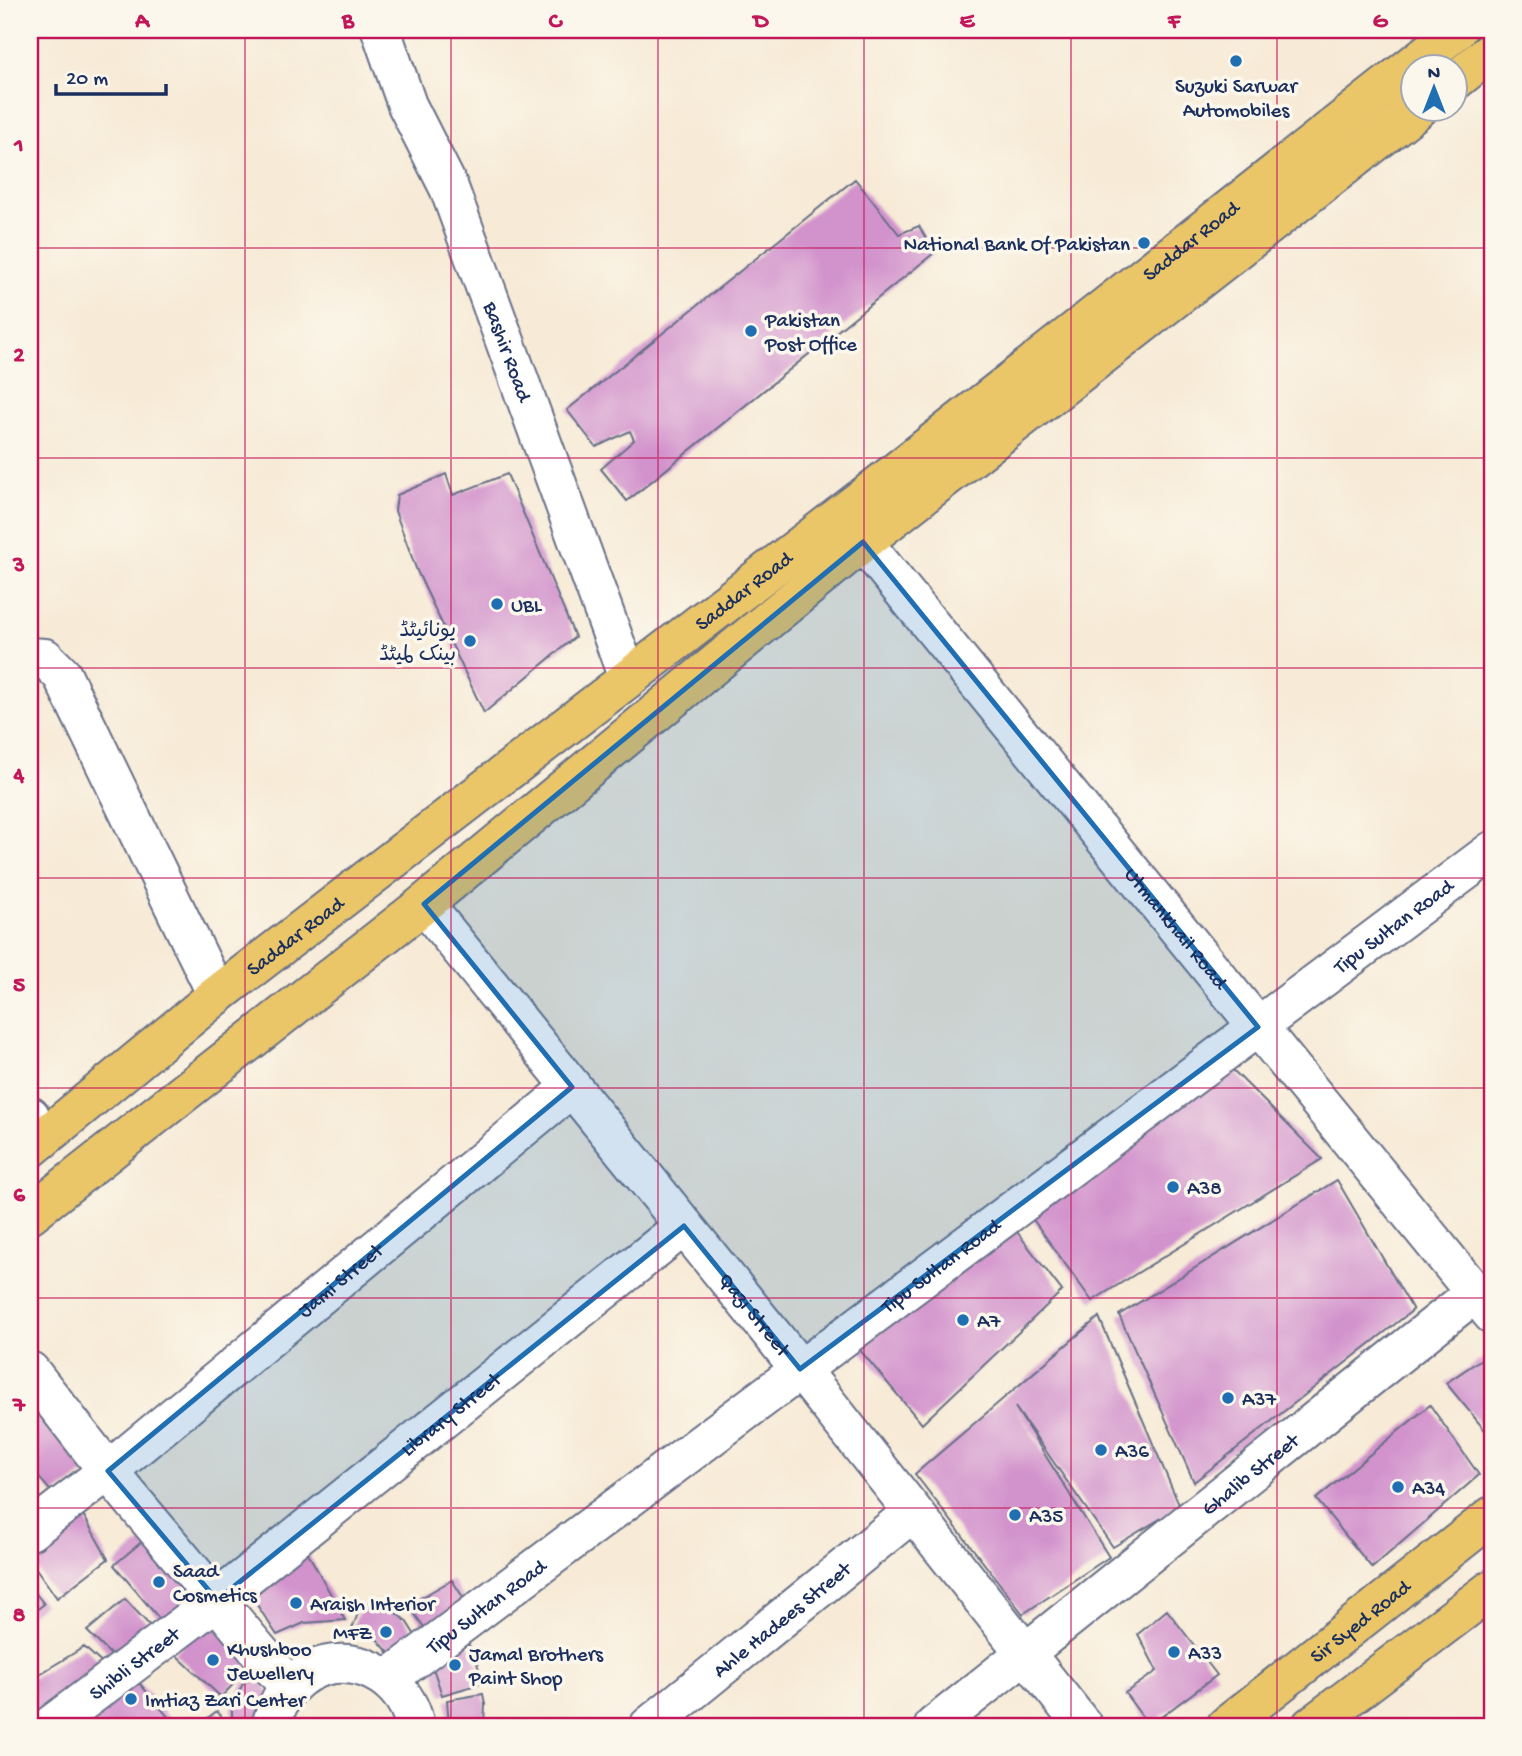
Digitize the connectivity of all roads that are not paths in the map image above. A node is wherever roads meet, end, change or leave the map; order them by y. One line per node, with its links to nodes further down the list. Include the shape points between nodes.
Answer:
1 (381, 30): 8 (street, Bashir Road, via 407,106 449,188)
2 (1457, 30): 8 (main road, Saddar Road)
3 (1492, 51): 4 (main road)
4 (1470, 68)
5 (1401, 122): 6 (main road, Saddar Road)
6 (863, 542): 10 (main road, Saddar Road); 12 (street, Utmankhail Road)
7 (30, 657): 11 (street, via 45,658 62,675)
8 (628, 678): 11 (main road, Saddar Road)
9 (1492, 852): 12 (street, Tipu Sultan Road)
10 (424, 904): 13 (street, Qazi Street); 15 (main road, Saddar Road)
11 (217, 995): 14 (main road, Saddar Road)
12 (1258, 1027): 17 (street, Utmankhail Road); 18 (street, Tipu Sultan Road)
13 (572, 1087): 16 (street, Qazi Street); 20 (street, Jami Street)
14 (34, 1135)
15 (30, 1214)
16 (684, 1226): 18 (street, Qazi Street); 26 (street, Library Street)
17 (1483, 1303): 27 (street, Ghalib Street)
18 (800, 1369): 21 (street, Qazi Street); 28 (street, Tipu Sultan Road)
19 (30, 1371): 20 (street)
20 (108, 1471): 23 (street, Jami Street); 26 (street)
21 (913, 1512): 27 (street, Qazi Street); 33 (street, Ahle Hadees Street)
22 (1492, 1516): 36 (main road, Sir Syed Road)
23 (30, 1531)
24 (1492, 1576): 37 (street)
25 (1492, 1589): 38 (main road)
26 (216, 1600): 29 (street); 30 (street, Shibli Street)
27 (1026, 1654): 34 (street, Ghalib Street); 35 (street, Qazi Street)
28 (388, 1679): 29 (street, via 369,1668 348,1664 326,1666); 32 (street, via 413,1712)
29 (289, 1687): 31 (street)
30 (50, 1726)
31 (271, 1726)
32 (415, 1726)
33 (649, 1726)
34 (934, 1726)
35 (1083, 1726)
36 (1226, 1726)
37 (1301, 1726)
38 (1311, 1726)

